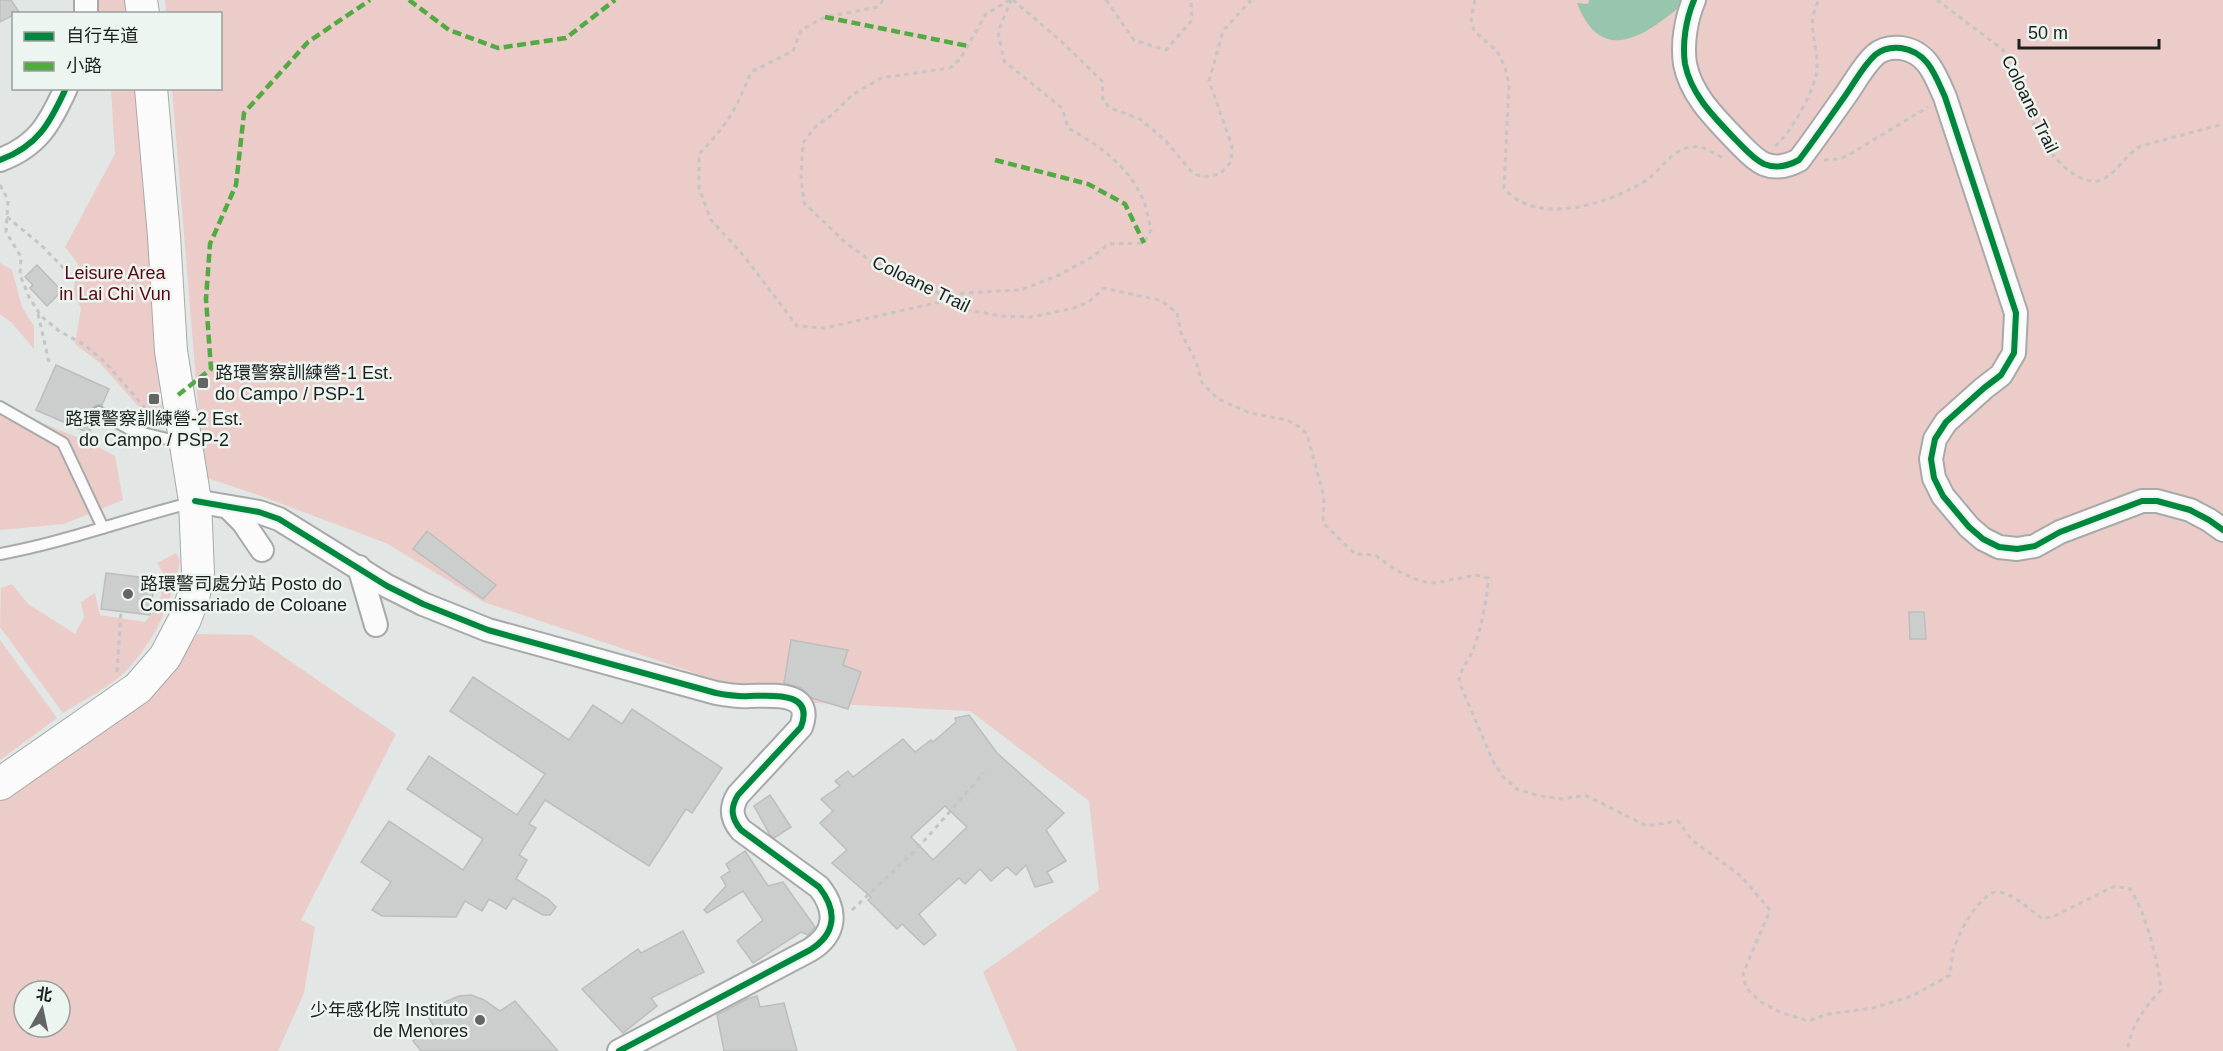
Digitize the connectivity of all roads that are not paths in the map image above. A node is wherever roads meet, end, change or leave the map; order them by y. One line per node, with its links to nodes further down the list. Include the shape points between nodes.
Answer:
1 (1694, 0): 11 (street, via 1685,34 1685,58 1696,92 1708,111 1765,165 1777,167 1799,160 1876,54 1894,47 1918,53 1929,64 1945,97 2016,313 2014,353 2001,375 1946,422 1935,439 1931,459 1934,478 1943,496 1969,527 1999,547 2017,549 2035,546 2060,532 2142,501 2157,501 2190,510)
2 (65, 90): 4 (street, via 40,134 24,150)
3 (151, 90): 7 (main road, via 171,351)
4 (0, 160)
5 (0, 407): 10 (lane, via 63,443)
6 (99, 412): 7 (lane, via 131,430)
7 (185, 441): 8 (main road)
8 (195, 501): 9 (street); 10 (lane); 16 (main road, via 198,573 185,620 165,657 138,688)
9 (228, 507): 12 (street); 14 (street, via 279,519)
10 (103, 528): 13 (lane)
11 (2223, 530)
12 (262, 550)
13 (0, 554)
14 (359, 567): 15 (street); 17 (street, via 423,604 508,637 716,693 772,694 792,699 802,707 801,727 738,795 732,814 741,830 819,887 831,909 829,932 810,950)
15 (376, 625)
16 (0, 784)
17 (619, 1051)

